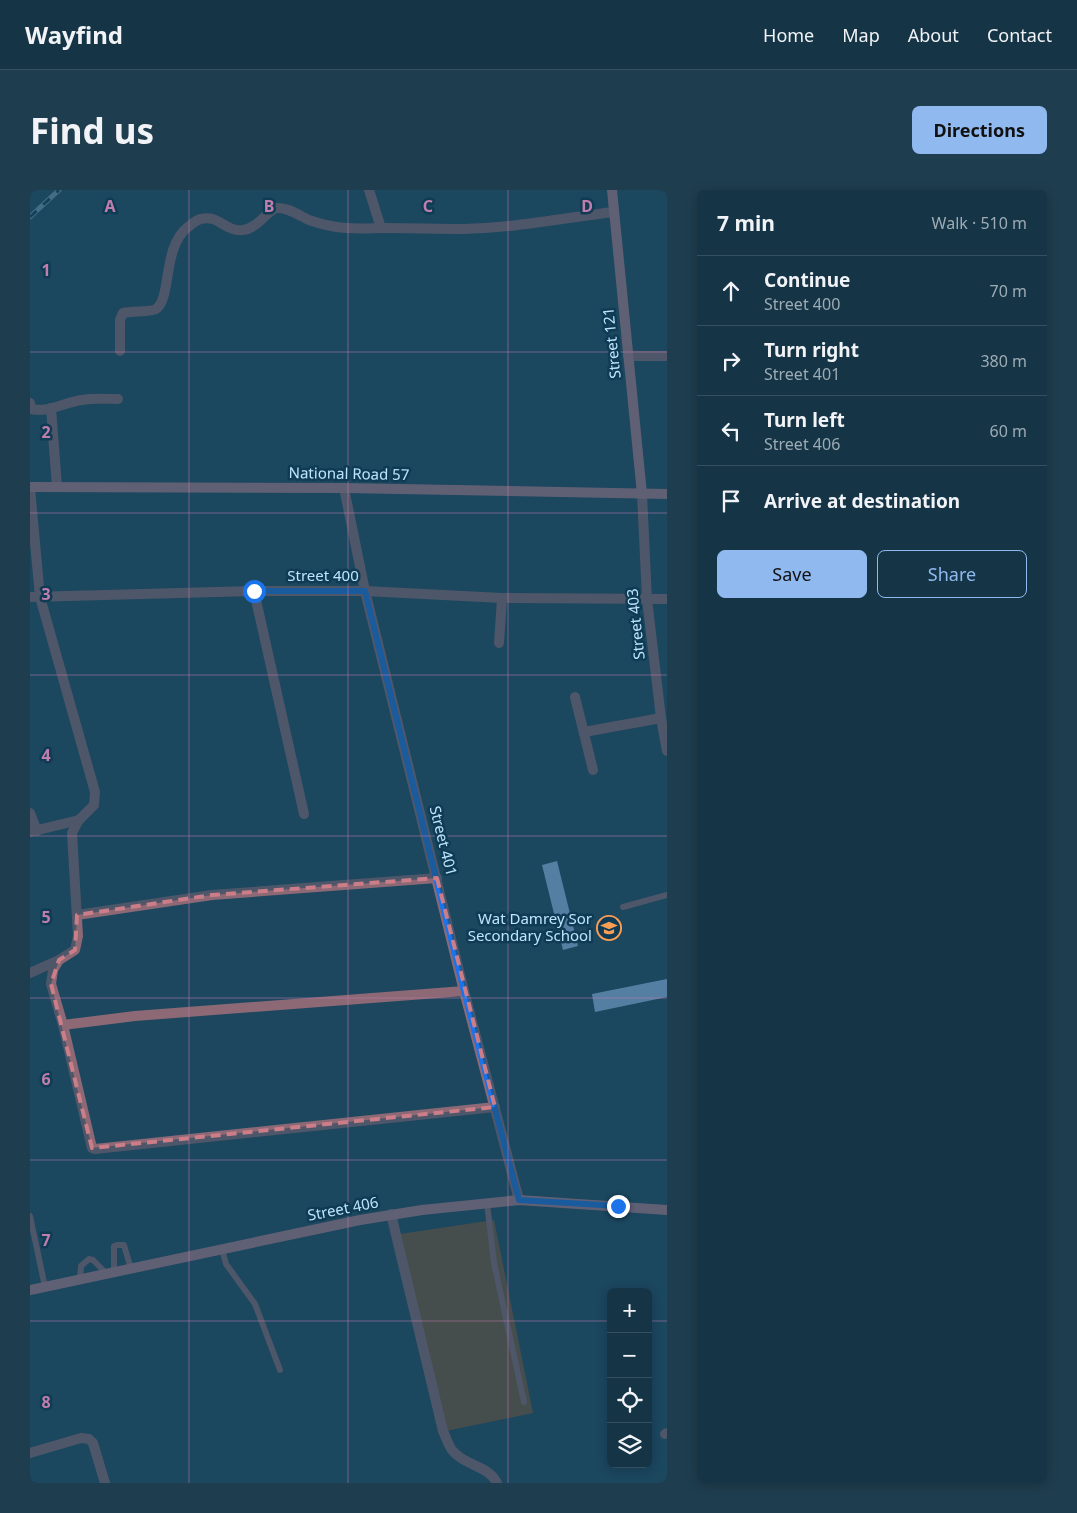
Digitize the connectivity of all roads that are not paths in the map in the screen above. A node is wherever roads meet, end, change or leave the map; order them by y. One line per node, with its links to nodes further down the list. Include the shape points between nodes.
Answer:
1 (369, 190): 4 (street)
2 (612, 190): 3 (street, Street 121)
3 (613, 212): 4 (street, via 464,229); 6 (street, Street 121)
4 (381, 228): 5 (street, via 328,225 278,208 258,224 244,230 234,230 213,219 202,218 182,232 172,251 160,306 154,311 124,313 120,320)
5 (120, 351)
6 (628, 356): 7 (street); 14 (street, Street 121)
7 (667, 356)
8 (118, 399): 10 (street, via 81,400)
9 (30, 403): 10 (street, via 31,409)
10 (51, 408): 11 (street)
11 (57, 487): 12 (street, National Road 57); 13 (street, National Road 57)
12 (30, 488): 18 (street)
13 (344, 488): 14 (street, National Road 57); 17 (street, Street 401)
14 (642, 494): 15 (street, National Road 57); 20 (street, Street 403)
15 (667, 494)
16 (254, 591): 17 (street, Street 400); 18 (street, Street 400); 29 (street)
17 (365, 591): 19 (street, Street 400); 32 (street, Street 401)
18 (35, 597): 30 (street, via 95,792 94,805)
19 (502, 598): 20 (street, Street 400); 22 (street)
20 (647, 599): 21 (street, Street 400); 24 (street, Street 403)
21 (667, 599)
22 (499, 643)
23 (575, 697): 25 (street)
24 (661, 718): 25 (street); 26 (street, Street 403)
25 (584, 732): 27 (street)
26 (667, 751)
27 (593, 770)
28 (30, 814): 31 (street)
29 (304, 814)
30 (79, 820): 31 (street); 35 (street, via 72,833)
31 (33, 831)
32 (437, 878): 35 (street, via 212,895); 38 (street, Street 401)
33 (667, 896): 34 (lane)
34 (623, 907)
35 (77, 915): 36 (street, via 78,936 74,950)
36 (58, 960): 37 (street); 39 (street, via 50,984)
37 (30, 973)
38 (464, 991): 39 (street, via 135,1016); 40 (street, Street 401)
39 (63, 1025): 40 (street, via 90,1145 96,1149)
40 (495, 1107): 41 (street, Street 401)
41 (519, 1200): 42 (street, Street 406); 43 (street, Street 406)
42 (487, 1203): 44 (street, Street 406); 53 (lane, via 494,1263)
43 (667, 1210)
44 (390, 1214): 46 (street, Street 406); 56 (street, via 443,1431 452,1450 467,1462 483,1468)
45 (30, 1216): 50 (lane)
46 (222, 1249): 47 (street, Street 406); 52 (lane, via 226,1264 255,1304)
47 (131, 1269): 48 (street, Street 406); 48 (lane, via 124,1245 117,1244 114,1246)
48 (111, 1273): 49 (street, Street 406); 49 (lane, via 89,1259 81,1266)
49 (80, 1280): 50 (street, Street 406)
50 (45, 1287): 51 (street, Street 406)
51 (30, 1290)
52 (280, 1370)
53 (524, 1402)
54 (30, 1453): 55 (street, via 82,1438 89,1439)
55 (105, 1483)
56 (497, 1483)

